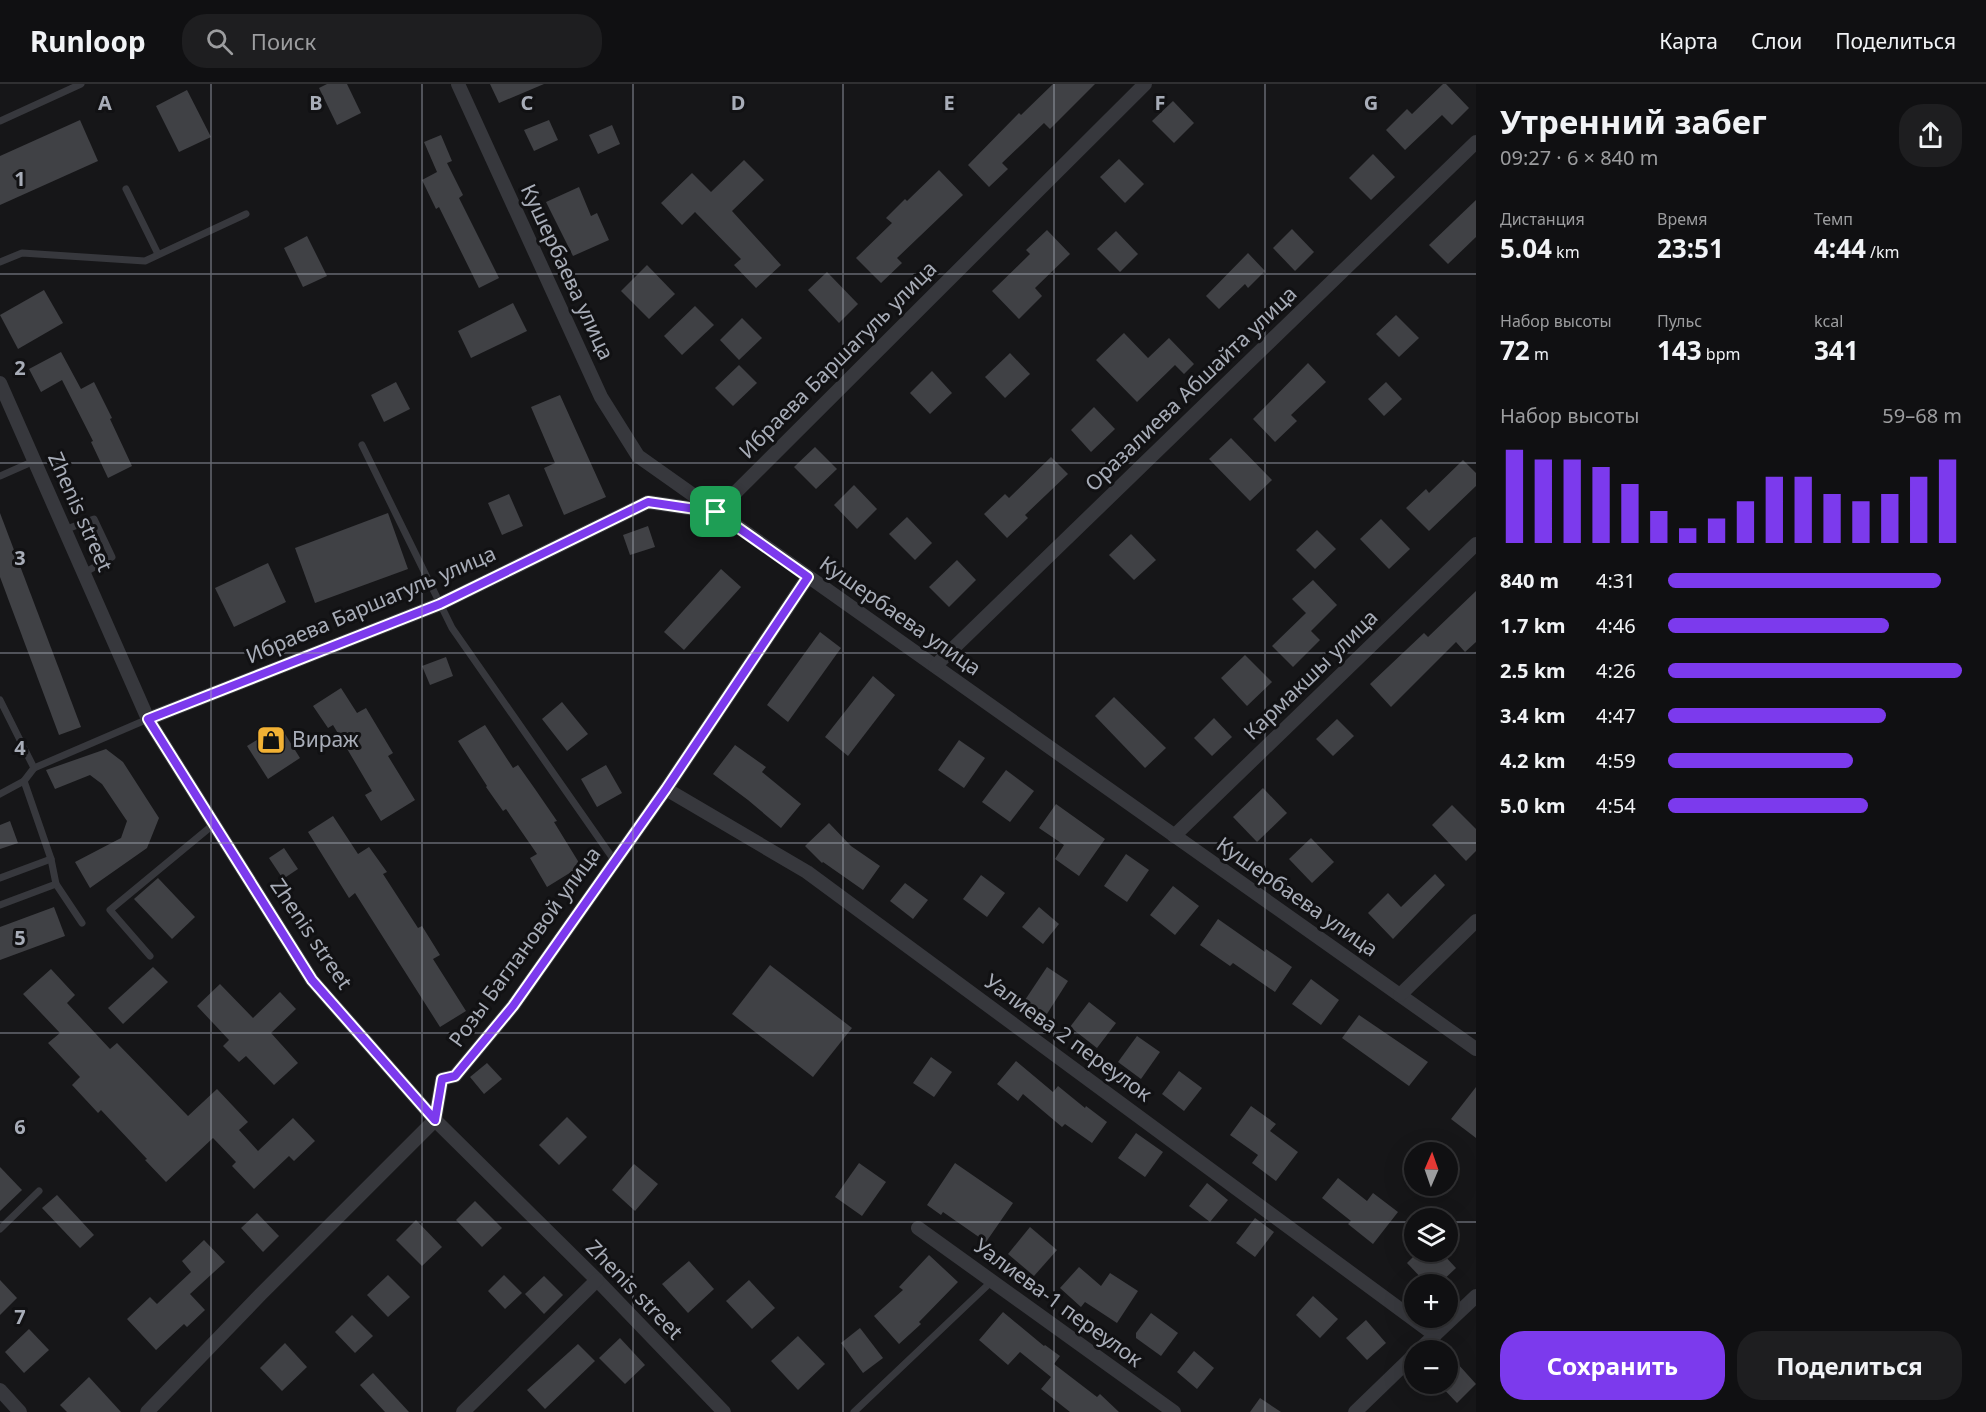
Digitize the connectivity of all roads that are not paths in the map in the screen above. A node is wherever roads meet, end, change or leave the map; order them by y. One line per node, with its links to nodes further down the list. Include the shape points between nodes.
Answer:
1 (81, 84): 4 (lane)
2 (458, 84): 14 (street, Кушербаева улица, via 601,397 638,456)
3 (1145, 84): 14 (street, Ибраева Баршагуль улица)
4 (0, 122)
5 (1476, 142): 20 (street, Оразалиева Абшайта улица)
6 (126, 189): 8 (lane)
7 (246, 214): 8 (lane)
8 (158, 255): 9 (lane, via 145,261 22,252)
9 (0, 262)
10 (0, 383): 12 (street, Zhenis street)
11 (362, 445): 19 (lane)
12 (34, 461): 13 (lane); 15 (street, Zhenis street)
13 (0, 476)
14 (716, 512): 18 (street, Кушербаева улица); 19 (street, Ибраева Баршагуль улица, via 648,502)
15 (64, 530): 17 (street, Zhenis street); 17 (lane, via 94,519 112,557)
16 (1476, 544): 28 (street, Кармакшы улица)
17 (84, 573): 22 (street, Zhenis street)
18 (808, 577): 20 (street, Кушербаева улица); 25 (street, Розы Баглановой улица)
19 (440, 604): 22 (street, Ибраева Баршагуль улица); 30 (lane, via 452,628)
20 (934, 666): 28 (street, Кушербаева улица)
21 (0, 700): 23 (lane)
22 (148, 719): 23 (lane); 27 (street, Zhenis street)
23 (34, 768): 24 (lane)
24 (24, 781): 26 (lane); 29 (lane)
25 (666, 789): 30 (street, Розы Баглановой улица); 46 (street, Уалиева 2 переулок, via 807,872)
26 (0, 794)
27 (214, 824): 36 (lane, via 111,910); 39 (street, Zhenis street, via 312,980)
28 (1174, 836): 37 (street, Кушербаева улица)
29 (51, 859): 31 (lane); 32 (lane)
30 (614, 860): 39 (street, Розы Баглановой улица, via 513,1006 455,1076 442,1079)
31 (0, 878)
32 (56, 884): 33 (lane); 35 (lane)
33 (0, 905)
34 (1476, 921): 37 (street)
35 (82, 923)
36 (150, 956)
37 (1400, 995): 38 (street, Кушербаева улица)
38 (1476, 1049)
39 (435, 1120): 43 (street, Zhenis street); 51 (street)
40 (39, 1191): 42 (lane)
41 (918, 1228): 44 (street, Уалиева-1 переулок)
42 (0, 1229)
43 (597, 1280): 52 (street); 53 (street, Zhenis street)
44 (992, 1281): 54 (lane); 55 (street, Уалиева-1 переулок)
45 (1476, 1296): 46 (street)
46 (1435, 1335): 47 (street)
47 (1430, 1340)
48 (1404, 1365): 56 (street)
49 (0, 1390): 50 (street)
50 (20, 1412)
51 (147, 1412)
52 (463, 1412)
53 (724, 1412)
54 (854, 1412)
55 (1174, 1412)
56 (1355, 1412)

